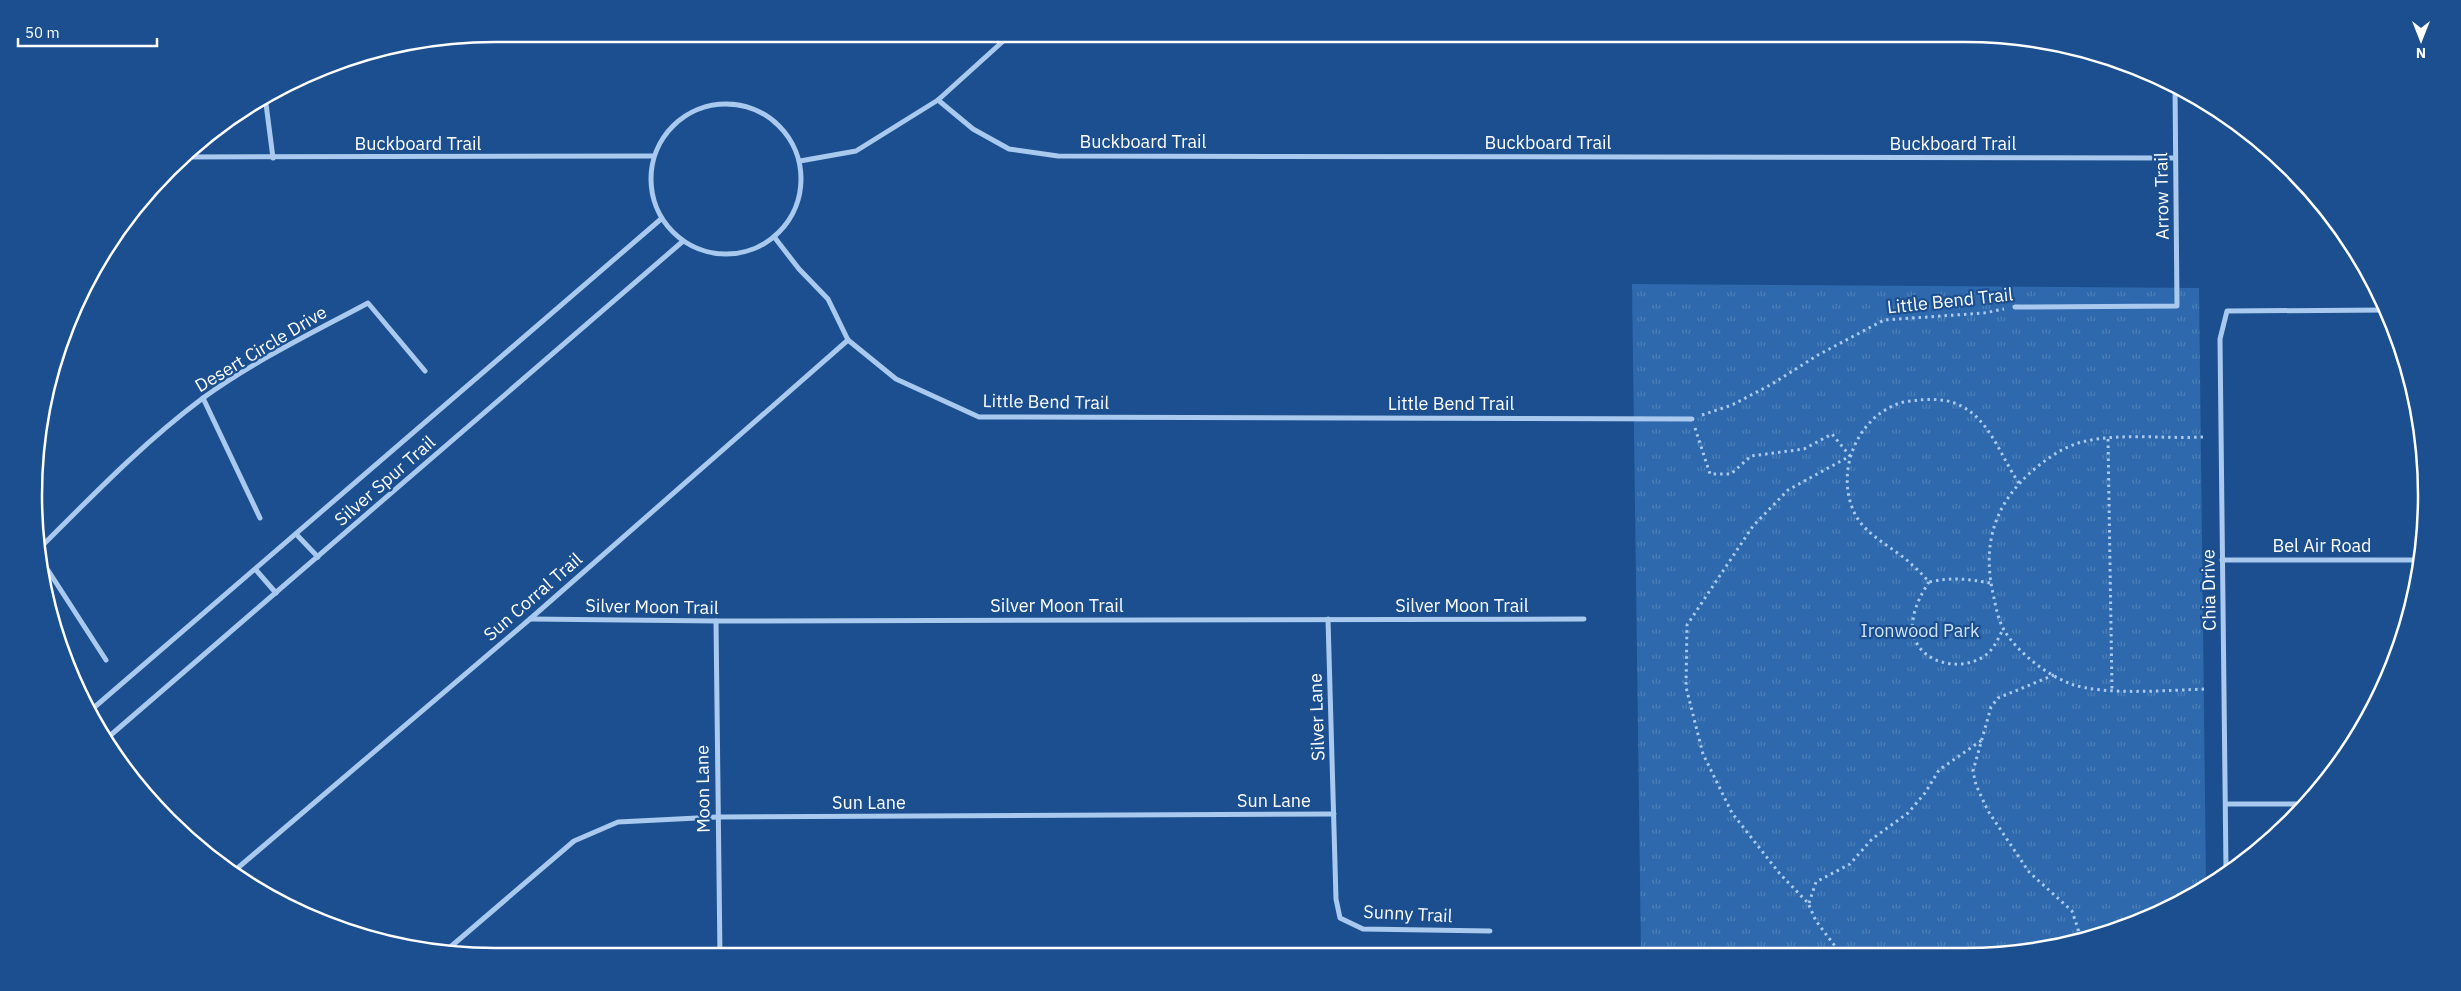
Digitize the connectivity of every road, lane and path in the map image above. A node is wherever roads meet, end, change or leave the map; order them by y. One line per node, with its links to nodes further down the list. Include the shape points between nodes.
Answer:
1 (1002, 42): 3 (street)
2 (2175, 94): 8 (street, Arrow Trail)
3 (938, 100): 8 (street, Buckboard Trail, via 973,129 1009,149 1058,156); 9 (street, via 856,151)
4 (266, 105): 7 (street)
5 (653, 156): 7 (street, Buckboard Trail); 9 (street, via 669,128 676,123 696,109 728,103 760,111 785,131); 10 (street, via 650,193)
6 (195, 157): 7 (street, Buckboard Trail)
7 (273, 158)
8 (2175, 158): 13 (street, Arrow Trail)
9 (800, 160): 11 (street, via 802,189 793,216)
10 (661, 219): 12 (street); 25 (street, Silver Spur Trail)
11 (775, 238): 12 (street, via 738,255 698,251); 16 (street, Little Bend Trail, via 828,299)
12 (682, 242): 27 (street, Silver Spur Trail)
13 (2177, 306): 14 (street, Little Bend Trail)
14 (2014, 307): 19 (path, Little Bend Trail, via 1984,313 1884,320 1732,405)
15 (2379, 310): 28 (street, Chia Drive, via 2226,311 2220,339)
16 (848, 340): 19 (street, Little Bend Trail, via 896,378 979,417); 35 (street, Sun Corral Trail)
17 (425, 370): 18 (street, Desert Circle Drive, via 368,303 239,374)
18 (203, 398): 24 (street); 26 (street, Desert Circle Drive, via 147,442)
19 (1692, 418): 22 (path, via 1710,474 1731,474 1751,456 1804,449 1832,434)
20 (2203, 437): 21 (path)
21 (2108, 438): 23 (path, via 2086,441 2060,451); 43 (path)
22 (1850, 456): 23 (path, via 1862,431 1877,416 1900,402 1930,399 1956,404 1978,418 2000,447 2006,465); 32 (path, via 1850,502 1857,517 1865,529 1910,562); 53 (path, via 1788,490 1753,526 1687,626 1686,687 1703,754 1732,813 1780,874)
23 (2019, 483): 33 (path, via 1997,519 1988,550)
24 (260, 518)
25 (296, 534): 27 (street); 30 (street, Silver Spur Trail)
26 (45, 543)
27 (318, 557): 34 (street, Silver Spur Trail)
28 (2222, 560): 29 (street, Bel Air Road); 47 (street, Chia Drive)
29 (2414, 560)
30 (256, 570): 34 (street); 44 (street, Silver Spur Trail)
31 (49, 573): 40 (street)
32 (1929, 582): 33 (path, via 1965,578); 39 (path, via 1914,613 1913,633 1920,648 1933,659 1964,666 1995,646)
33 (1990, 583): 39 (path)
34 (276, 593): 45 (street, Silver Spur Trail)
35 (530, 619): 38 (street, Silver Moon Trail); 52 (street, Sun Corral Trail)
36 (1328, 619): 37 (street, Silver Moon Trail); 38 (street, Silver Moon Trail); 49 (street, Silver Lane)
37 (1584, 619)
38 (716, 621): 50 (street, Moon Lane)
39 (2003, 629): 41 (path, via 2013,642)
40 (106, 660)
41 (2054, 675): 43 (path, via 2073,684); 46 (path, via 1998,698 1991,707)
42 (2207, 689): 43 (path)
43 (2112, 690)
44 (95, 707)
45 (111, 735)
46 (1983, 739): 53 (path, via 1939,770 1908,813 1872,839 1850,864 1816,882); 55 (path, via 1973,771 1988,812 2029,872 2072,911)
47 (2226, 804): 48 (street); 51 (street, Chia Drive)
48 (2297, 804)
49 (1334, 814): 50 (street, Sun Lane); 54 (street, Sunny Trail, via 1336,899 1340,918 1363,929)
50 (717, 817): 56 (street, Sun Lane, via 618,822 574,841); 57 (street, Moon Lane)
51 (2226, 866)
52 (238, 868)
53 (1808, 903): 58 (path, via 1816,921)
54 (1490, 931)
55 (2080, 934)
56 (452, 947)
57 (720, 948)
58 (1836, 948)

